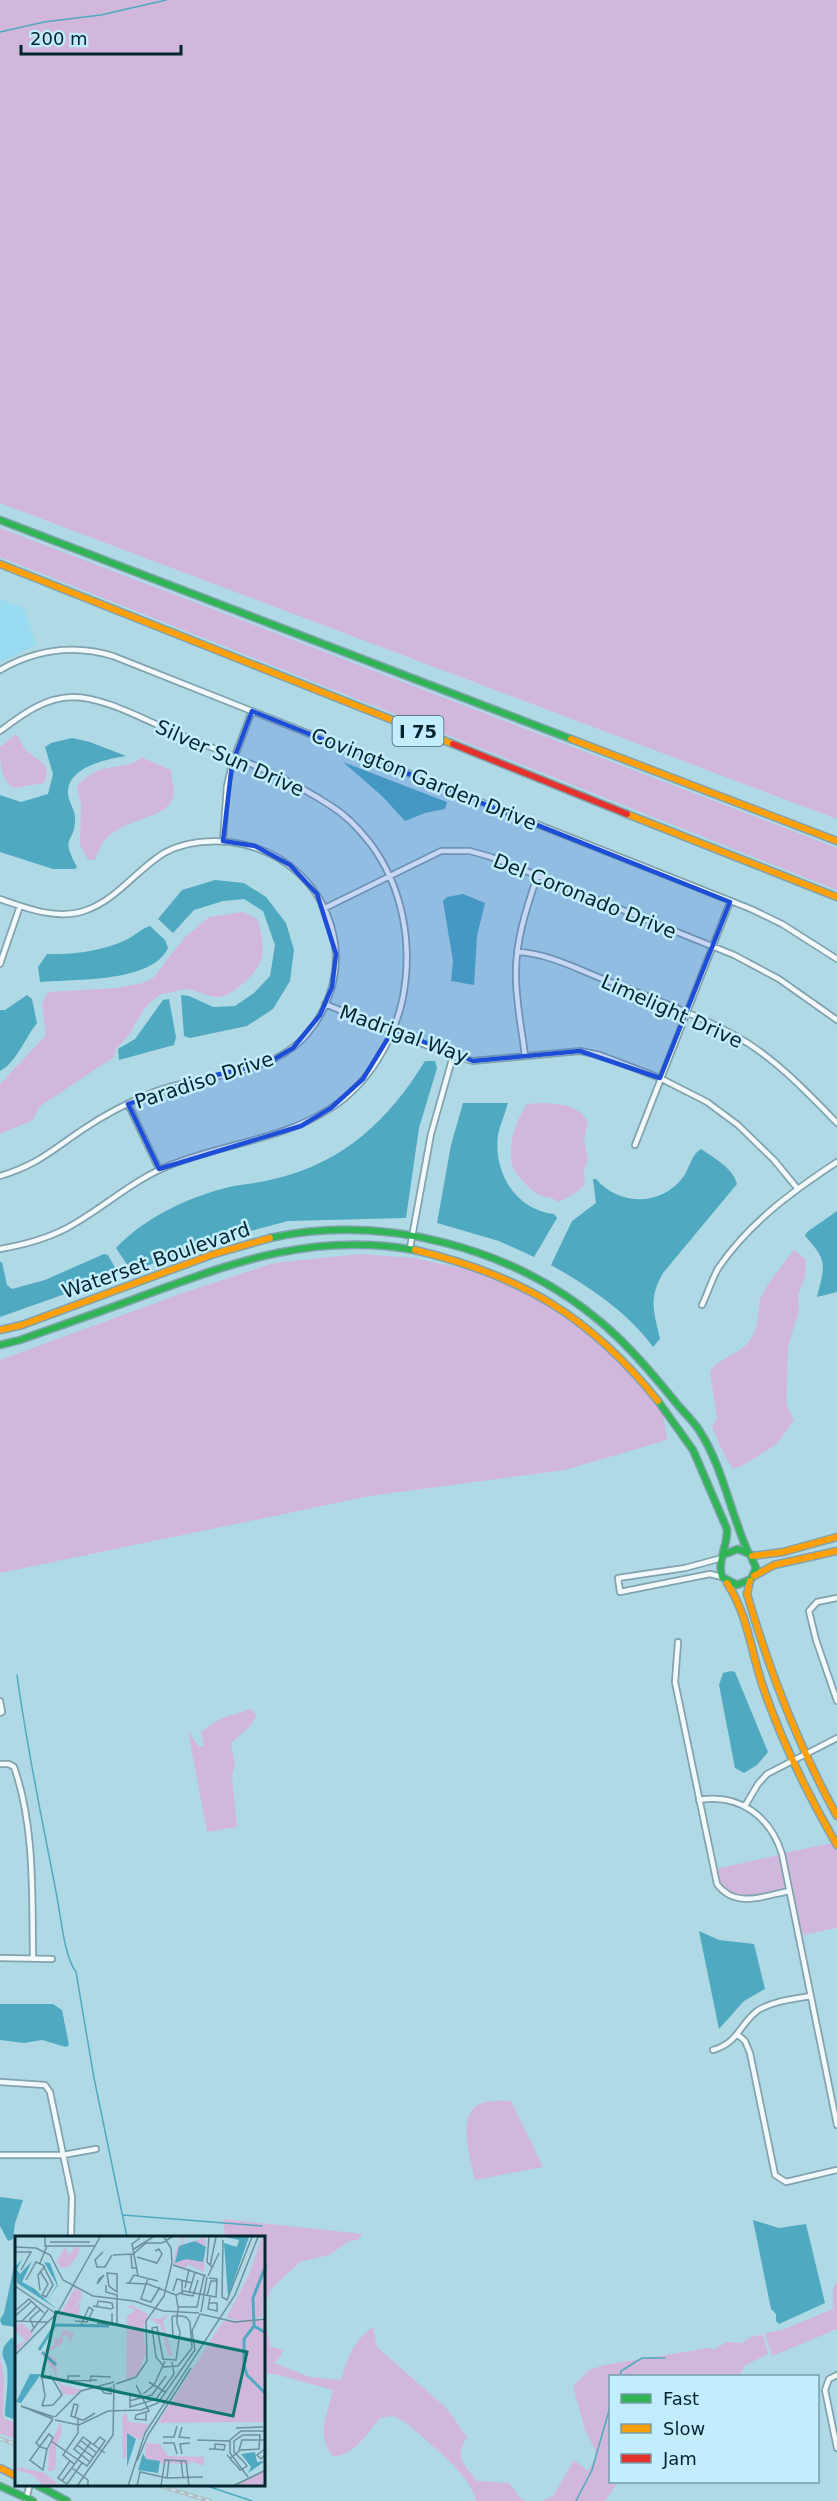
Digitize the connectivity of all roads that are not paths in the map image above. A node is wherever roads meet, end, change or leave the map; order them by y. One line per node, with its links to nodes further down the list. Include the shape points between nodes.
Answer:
1 (0, 520): 7 (main road, I 75)
2 (0, 564): 11 (main road, I 75)
3 (0, 670): 4 (street, Covington Garden Drive, via 37,654 64,649 92,651)
4 (252, 711): 6 (street); 13 (street, Covington Garden Drive)
5 (0, 731): 6 (street, Silver Sun Drive, via 27,711 51,700 72,697 122,710)
6 (235, 757): 8 (street, via 227,786); 9 (street, Silver Sun Drive, via 334,807 369,843)
7 (837, 841)
8 (223, 842): 14 (street, Paradiso Drive, via 193,843 166,853 114,896 82,911 54,914); 15 (street, Paradiso Drive, via 255,846 290,865 309,882)
9 (389, 876): 10 (street, Del Coronado Drive, via 429,855 456,850 491,858); 15 (street, Del Coronado Drive); 23 (street, Silver Sun Drive, via 403,914 407,956 401,1006)
10 (537, 877): 16 (street, Del Coronado Drive); 17 (street)
11 (837, 897)
12 (0, 899): 14 (street, Paradiso Drive)
13 (730, 902): 16 (street); 18 (street, Covington Garden Drive, via 782,924)
14 (20, 906): 19 (street)
15 (325, 908): 20 (street, Paradiso Drive, via 336,954 332,987)
16 (714, 946): 21 (street); 22 (street, Del Coronado Drive, via 779,979)
17 (517, 952): 21 (street, Limelight Drive, via 554,959); 25 (street)
18 (837, 959)
19 (0, 964)
20 (325, 1004): 23 (street, Madrigal Way); 27 (street, Paradiso Drive, via 307,1034 266,1064 194,1080)
21 (687, 1013): 26 (street); 28 (street, Limelight Drive, via 735,1035 771,1061)
22 (837, 1020)
23 (393, 1030): 24 (street, Madrigal Way); 31 (street, Silver Sun Drive, via 363,1079 331,1108 301,1126 257,1141 201,1153)
24 (453, 1056): 25 (street, Madrigal Way, via 473,1061); 34 (street, via 431,1134)
25 (525, 1056): 26 (street, Madrigal Way, via 580,1051)
26 (660, 1078): 29 (street); 33 (street, Madrigal Way, via 707,1102 738,1125)
27 (128, 1104): 31 (street); 32 (street, Paradiso Drive, via 82,1130 43,1159)
28 (837, 1123)
29 (635, 1145)
30 (837, 1162): 33 (street)
31 (159, 1169): 36 (street, Silver Sun Drive, via 66,1228)
32 (0, 1176)
33 (797, 1188): 37 (street, via 760,1219 718,1268)
34 (412, 1236): 35 (street); 38 (main road, Waterset Boulevard, via 326,1231 248,1243); 42 (main road, Waterset Boulevard, via 476,1251 532,1275 568,1296 627,1344 700,1432 720,1472)
35 (410, 1248): 39 (main road, Waterset Boulevard, via 341,1245 274,1252); 43 (main road, Waterset Boulevard, via 487,1270 520,1284 570,1314 616,1353 693,1449 727,1529)
36 (0, 1249)
37 (702, 1305)
38 (0, 1330)
39 (0, 1345)
40 (837, 1537): 42 (main road, via 770,1556)
41 (837, 1551): 44 (main road, via 774,1564)
42 (750, 1554): 43 (main road, via 738,1549); 44 (main road, via 756,1568)
43 (723, 1556): 45 (main road, via 719,1568); 45 (street, via 685,1568 618,1578 620,1592 710,1574)
44 (752, 1579): 45 (main road, via 737,1586); 52 (main road, via 749,1601)
45 (725, 1580): 53 (main road, via 736,1595 763,1686)
46 (837, 1598): 49 (street, via 813,1605 809,1617)
47 (678, 1642): 55 (street, via 675,1682)
48 (0, 1701): 50 (street)
49 (837, 1701)
50 (0, 1713)
51 (837, 1738): 52 (street)
52 (805, 1754): 53 (street); 57 (main road)
53 (792, 1760): 56 (street, via 767,1774); 58 (main road)
54 (0, 1764): 61 (street, via 14,1767 25,1814)
55 (699, 1800): 56 (street, via 717,1798); 59 (street, via 714,1877 723,1892 740,1899)
56 (745, 1806): 59 (street, via 776,1836)
57 (837, 1816)
58 (837, 1845)
59 (789, 1891): 63 (street)
60 (0, 1958): 61 (street)
61 (33, 1958): 62 (street)
62 (52, 1959)
63 (811, 1996): 64 (street, via 763,2008 750,2017); 67 (street)
64 (738, 2035): 65 (street); 71 (street, via 750,2053 775,2175 786,2182)
65 (713, 2050)
66 (0, 2082): 70 (street, via 45,2085 50,2092)
67 (837, 2125)
68 (96, 2149): 70 (street)
69 (0, 2155): 70 (street)
70 (63, 2155): 72 (street, via 72,2197)
71 (837, 2170)
72 (71, 2235)
73 (837, 2375): 74 (street, via 829,2379 825,2390)
74 (837, 2448)
75 (0, 2468): 76 (main road)
76 (15, 2476)
77 (39, 2486): 82 (main road)
78 (3, 2487): 79 (main road); 80 (main road)
79 (26, 2499): 81 (main road)
80 (15, 2501)
81 (33, 2501)
82 (67, 2501)

